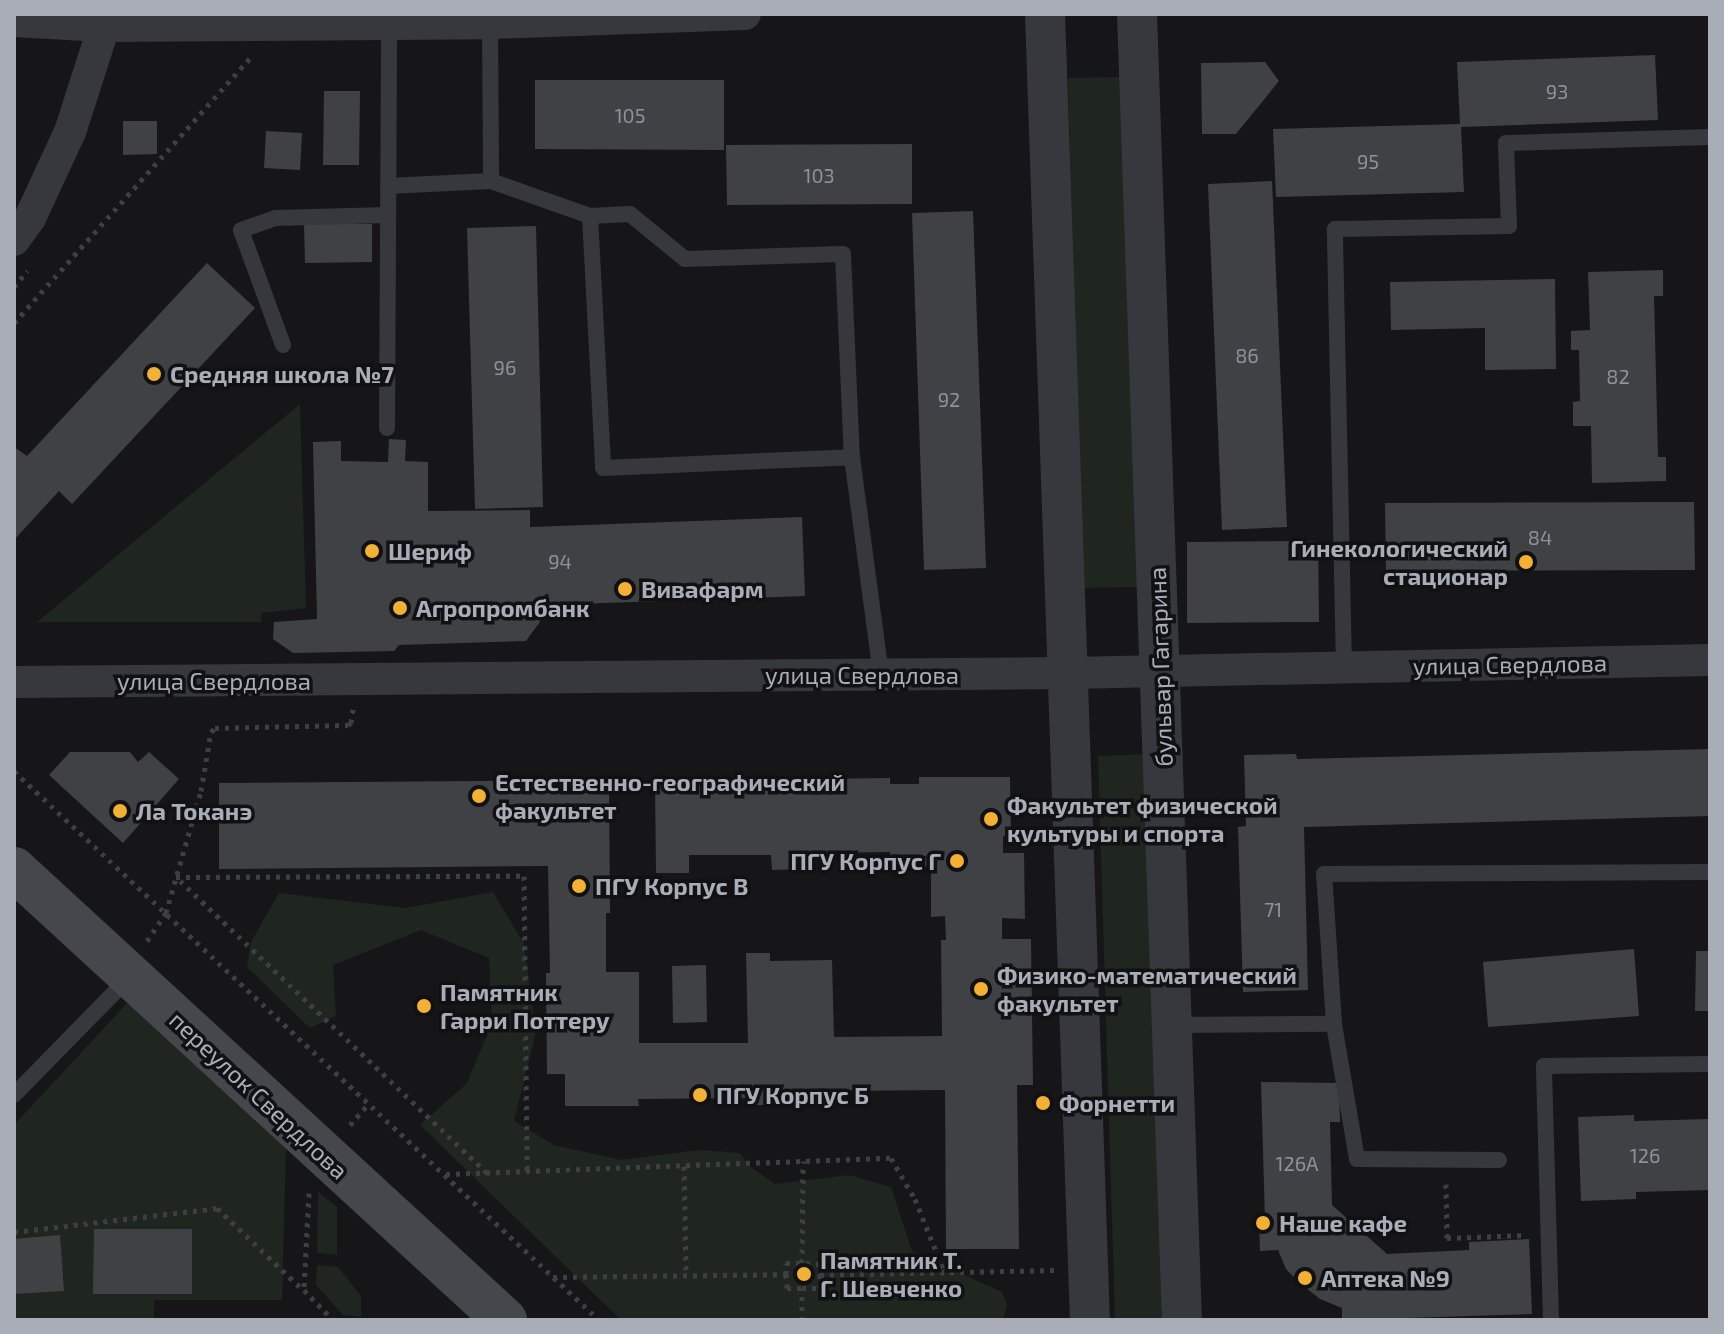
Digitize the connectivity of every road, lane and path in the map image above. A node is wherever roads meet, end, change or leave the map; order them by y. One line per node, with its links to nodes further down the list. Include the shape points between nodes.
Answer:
1 (745, 14): 6 (street)
2 (1045, 14): 23 (street)
3 (1137, 14): 22 (street, бульвар Гагарина)
4 (14, 21): 7 (street)
5 (389, 23): 6 (street); 7 (street); 11 (lane)
6 (490, 23): 10 (lane)
7 (104, 26): 14 (street, via 70,132 30,218)
8 (244, 48): 16 (path, via 259,49)
9 (1710, 137): 21 (lane, via 1506,143 1509,226 1335,229)
10 (491, 181): 11 (lane); 13 (lane)
11 (388, 186): 12 (lane)
12 (388, 215): 17 (lane, via 275,218 241,230); 18 (lane)
13 (590, 216): 19 (lane, via 630,214 685,259 843,254); 19 (lane, via 603,468)
14 (24, 251): 15 (path)
15 (14, 287)
16 (14, 323)
17 (283, 345)
18 (387, 428)
19 (852, 457): 24 (lane)
20 (1710, 660): 21 (street, улица Свердлова)
21 (1344, 668): 22 (street, улица Свердлова)
22 (1160, 671): 23 (street, улица Свердлова); 34 (street, бульвар Гагарина)
23 (1068, 673): 24 (street, улица Свердлова); 58 (street)
24 (881, 674): 25 (street, улица Свердлова)
25 (355, 680): 26 (street, улица Свердлова); 30 (path, via 348,725 211,732 201,791)
26 (14, 682)
27 (14, 771): 31 (path)
28 (14, 869): 32 (main road, переулок Свердлова)
29 (1710, 872): 33 (lane, via 1324,874)
30 (176, 877): 31 (path); 41 (path, via 524,876); 42 (path)
31 (166, 913): 32 (path); 43 (path)
32 (126, 973): 36 (lane, via 115,992); 55 (main road, переулок Свердлова)
33 (1334, 1024): 34 (lane); 37 (lane, via 1357,1159)
34 (1172, 1025): 59 (street, бульвар Гагарина)
35 (1710, 1064): 45 (lane, via 1544,1066)
36 (14, 1095)
37 (1446, 1160): 38 (lane); 45 (path, via 1447,1238)
38 (1499, 1160)
39 (803, 1161): 40 (path); 46 (path); 48 (path, via 891,1158 915,1199)
40 (684, 1166): 41 (path); 50 (path)
41 (527, 1171): 42 (path)
42 (487, 1173): 43 (path)
43 (445, 1174): 52 (path)
44 (14, 1232): 54 (path, via 217,1208)
45 (1548, 1234): 60 (lane)
46 (802, 1263): 49 (path, via 786,1263); 51 (path, via 820,1264)
47 (1061, 1270): 48 (path)
48 (944, 1271): 51 (path)
49 (786, 1274): 50 (path); 53 (path, via 787,1288)
50 (686, 1275): 52 (path)
51 (820, 1275): 53 (path, via 820,1288)
52 (553, 1277): 56 (path)
53 (802, 1288): 57 (path)
54 (304, 1290)
55 (505, 1320)
56 (599, 1320)
57 (802, 1320)
58 (1090, 1320)
59 (1182, 1320)
60 (1551, 1320)

